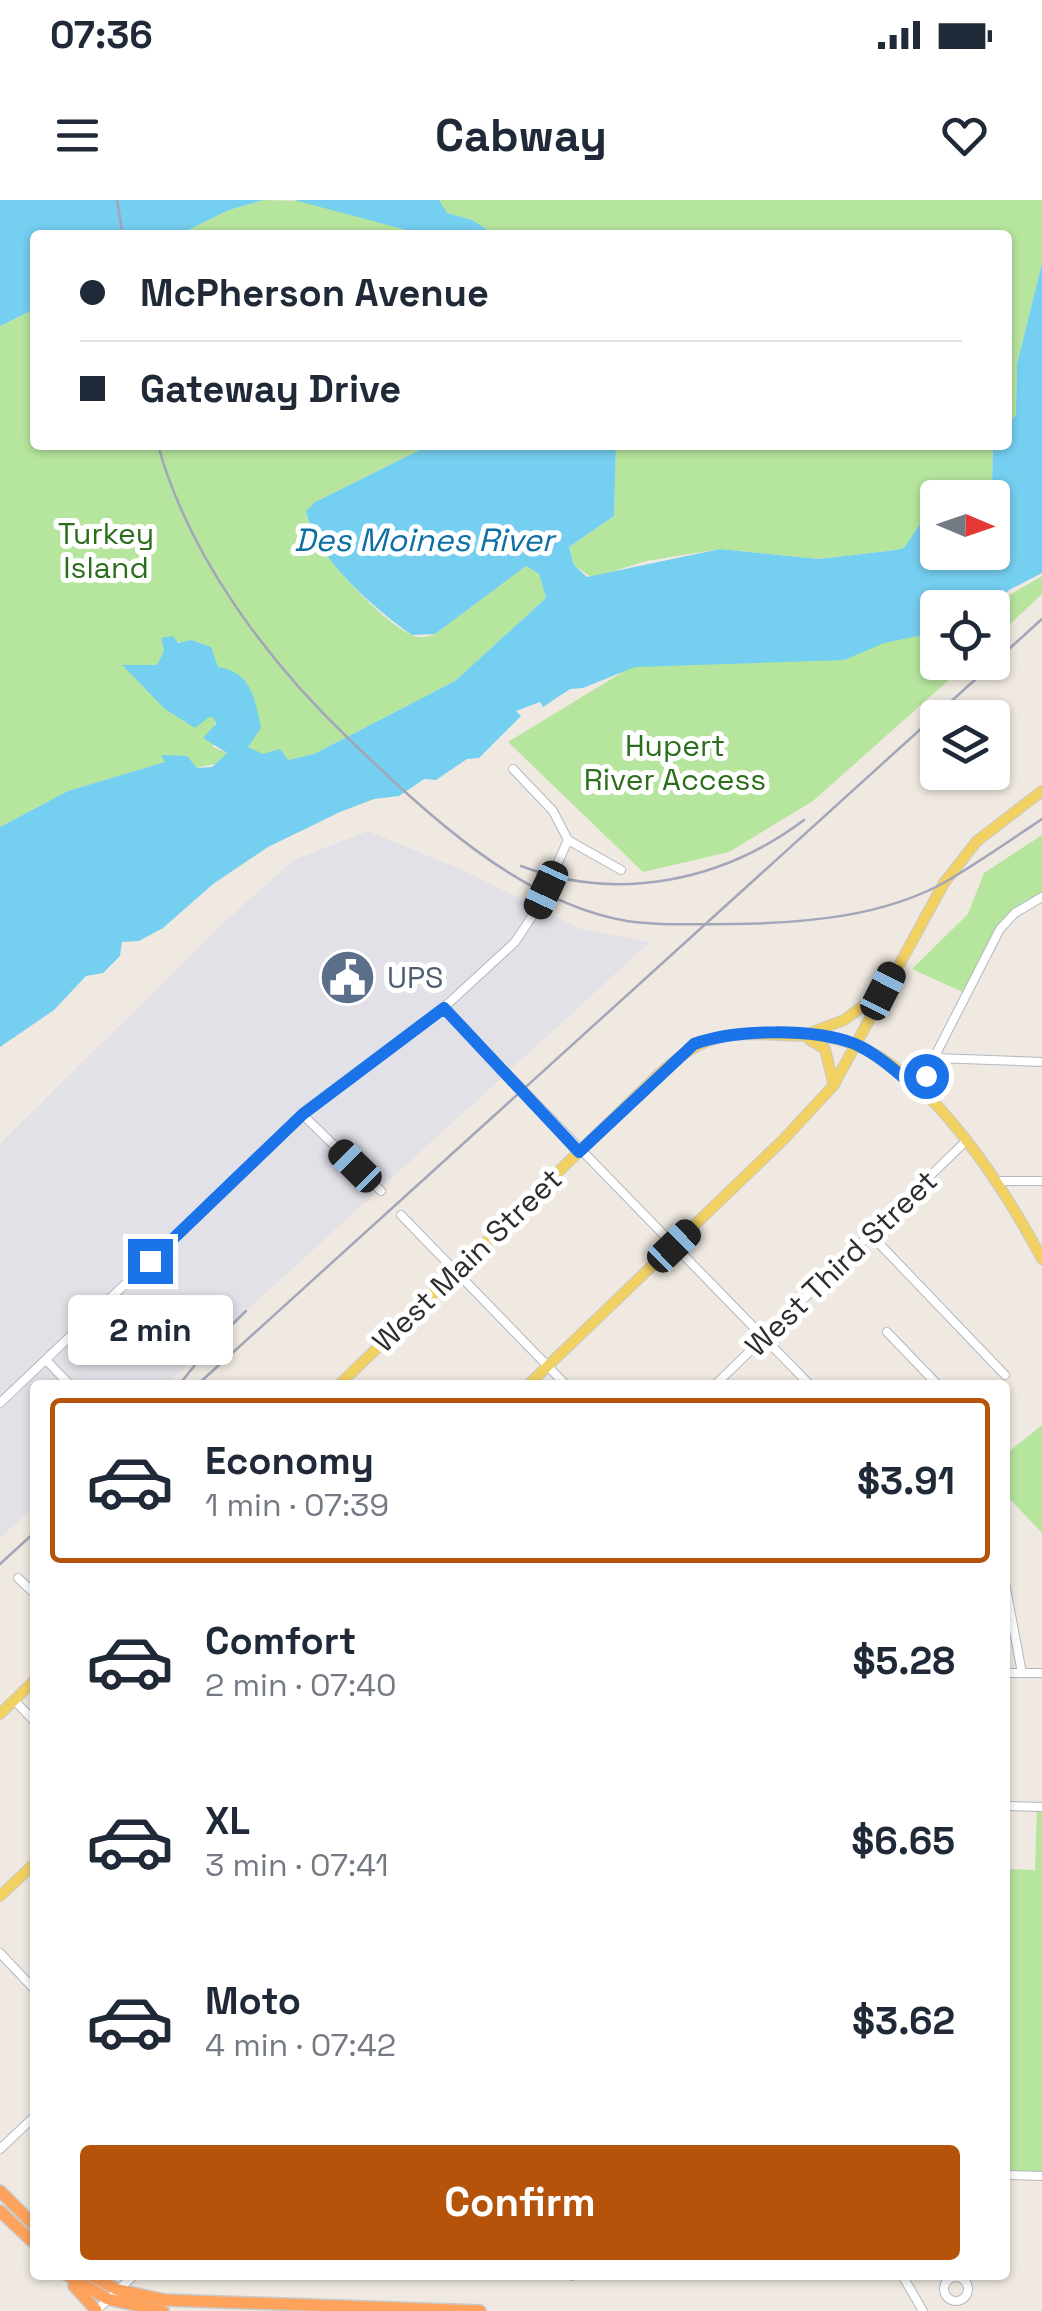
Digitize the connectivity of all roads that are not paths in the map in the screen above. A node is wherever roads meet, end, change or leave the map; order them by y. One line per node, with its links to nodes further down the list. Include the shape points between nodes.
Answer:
1 (512, 769): 3 (street, via 553,811)
2 (1042, 791): 6 (main road, via 978,841 944,883)
3 (568, 840): 4 (street); 7 (street, via 514,942)
4 (620, 870)
5 (1042, 897): 10 (street, via 1000,929)
6 (883, 991): 8 (main road, via 844,1020); 9 (main road)
7 (444, 1008): 14 (street); 16 (street)
8 (800, 1036): 9 (main road, West Main Street); 12 (main road, via 826,1049); 16 (main road, West Main Street, via 742,1033 694,1044)
9 (856, 1045): 12 (main road); 13 (main road)
10 (936, 1058): 11 (street); 13 (street)
11 (1042, 1062)
12 (833, 1086): 22 (main road)
13 (918, 1090): 15 (main road)
14 (303, 1114): 19 (street); 27 (street)
15 (966, 1140): 17 (main road); 21 (street, West Third Street)
16 (579, 1152): 22 (street); 24 (main road, West Main Street)
17 (998, 1181): 18 (street); 23 (main road)
18 (1042, 1182)
19 (380, 1191)
20 (401, 1215): 24 (street)
21 (870, 1234): 26 (street, West Third Street); 29 (street)
22 (674, 1246): 26 (street); 28 (main road)
23 (1042, 1258)
24 (456, 1271): 28 (street); 31 (main road, West Main Street)
25 (887, 1332): 36 (street)
26 (763, 1338): 34 (street, West Third Street); 35 (street)
27 (46, 1360): 30 (street); 37 (street)
28 (547, 1367): 32 (main road); 33 (street)
29 (1005, 1375)
30 (65, 1380)
31 (344, 1380)
32 (533, 1380)
33 (561, 1380)
34 (720, 1380)
35 (805, 1380)
36 (933, 1380)
37 (0, 1403)
38 (18, 1578): 39 (street)
39 (30, 1589)
40 (1010, 1609): 42 (street)
41 (1010, 1673): 42 (street)
42 (1022, 1673): 43 (street)
43 (1042, 1673)
44 (30, 1685): 45 (main road)
45 (14, 1700): 46 (main road); 47 (street)
46 (0, 1714)
47 (30, 1717)
48 (1010, 1806): 49 (street)
49 (1042, 1807)
50 (30, 1868): 51 (main road)
51 (0, 1896)
52 (0, 1953): 53 (street)
53 (30, 1985)
54 (30, 2121): 55 (street)
55 (0, 2149)
56 (1010, 2175): 57 (street)
57 (1042, 2176)
58 (0, 2191): 60 (highway)
59 (0, 2211): 61 (highway)
60 (30, 2221)
61 (30, 2239)
62 (70, 2280): 69 (highway)
63 (76, 2280): 67 (highway)
64 (96, 2280): 67 (highway)
65 (128, 2280): 67 (street)
66 (905, 2280): 73 (street)
67 (113, 2294): 68 (highway); 69 (street); 72 (highway)
68 (133, 2306): 70 (highway); 71 (highway)
69 (96, 2311)
70 (116, 2311)
71 (163, 2311)
72 (480, 2311)
73 (923, 2311)

